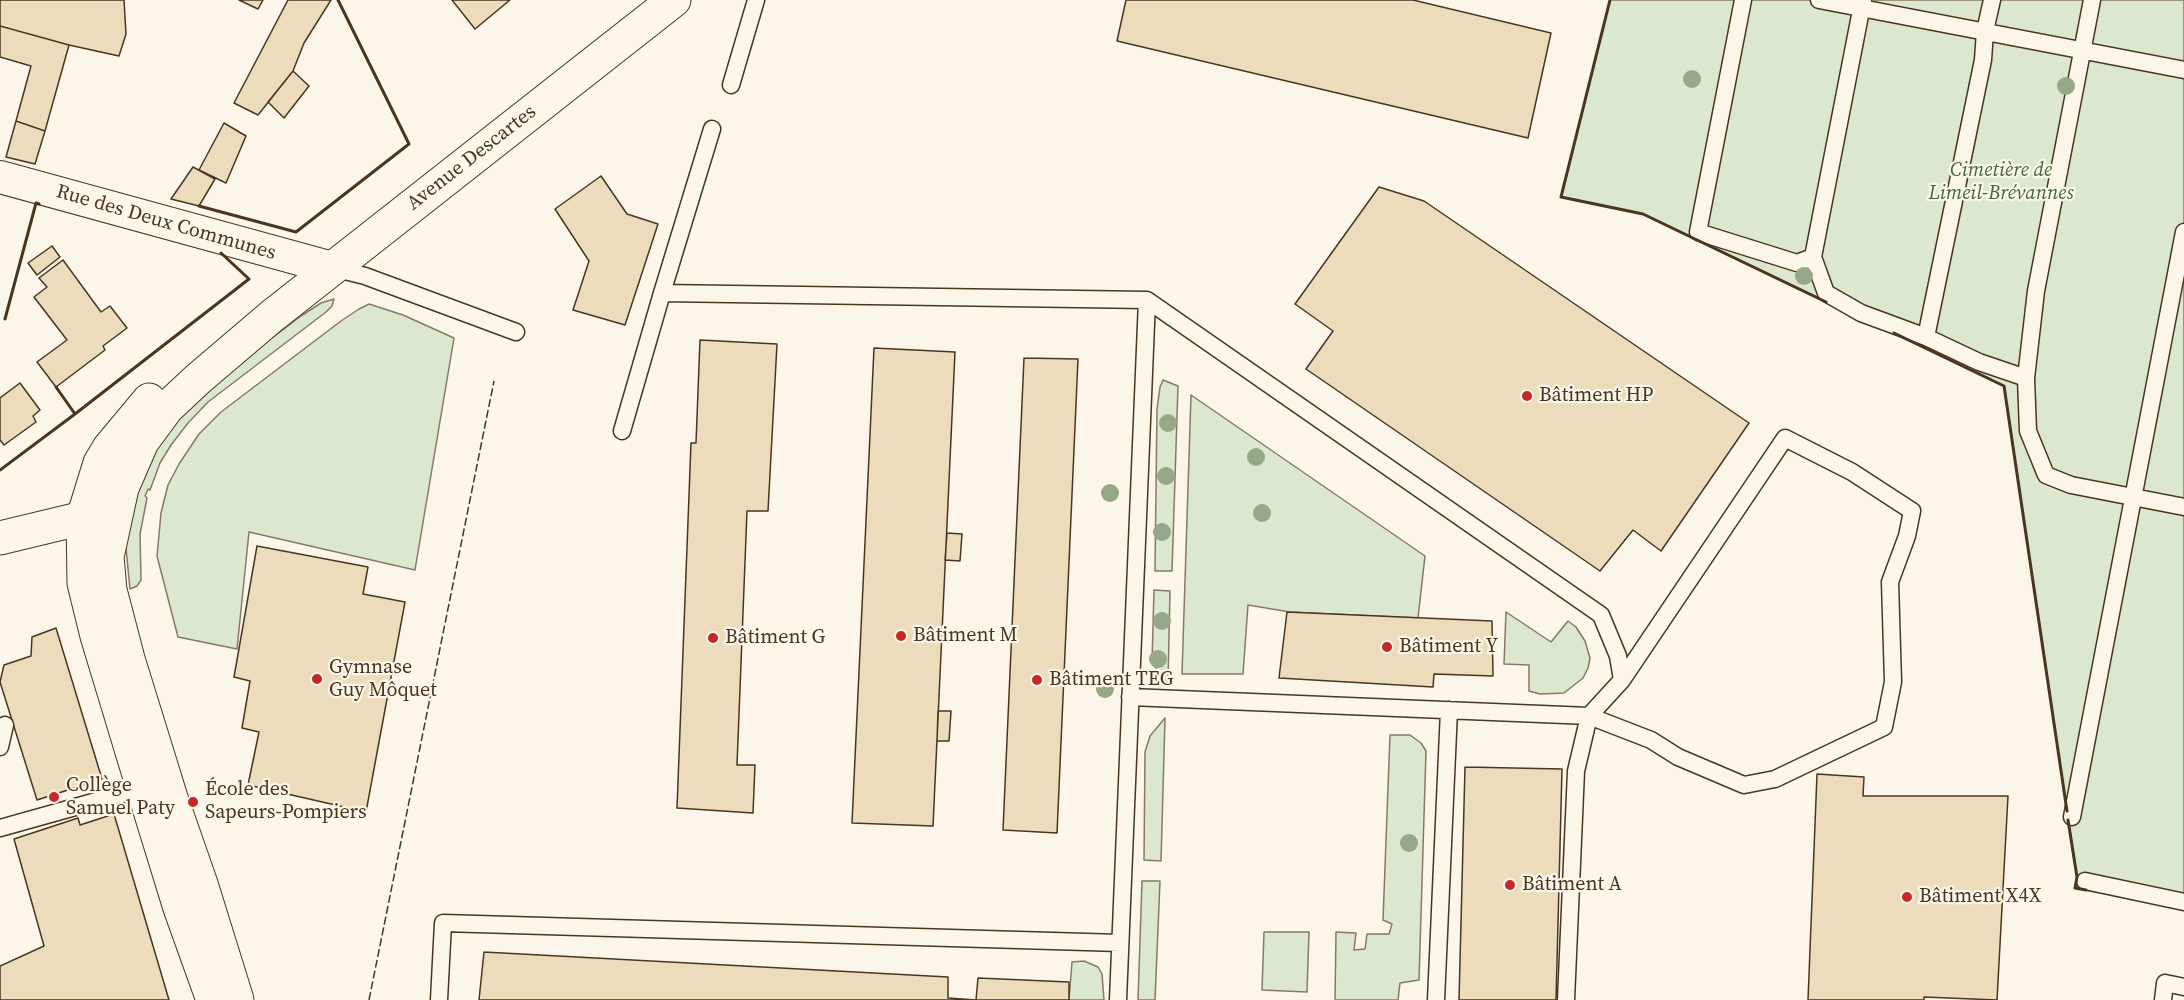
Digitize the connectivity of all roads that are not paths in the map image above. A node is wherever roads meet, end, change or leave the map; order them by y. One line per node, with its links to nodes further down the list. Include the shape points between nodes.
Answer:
1 (674, 0): 16 (main road, Avenue Descartes)
2 (756, 0): 11 (lane)
3 (1743, 0): 15 (lane, via 1698,232 1797,263)
4 (1819, 0): 7 (lane)
5 (1992, 0): 8 (lane)
6 (2092, 0): 9 (lane)
7 (1863, 4): 8 (lane); 15 (lane)
8 (1985, 31): 9 (lane); 21 (lane, via 1983,60)
9 (2083, 50): 10 (lane); 22 (lane, via 2036,291)
10 (2184, 70)
11 (731, 85)
12 (712, 129): 17 (lane)
13 (0, 177): 16 (street, Rue des Deux Communes)
14 (2184, 232): 25 (lane)
15 (1813, 257): 21 (lane, via 1826,293 1861,313)
16 (332, 268): 19 (main road, Avenue Descartes); 20 (lane, via 365,276)
17 (662, 293): 18 (lane); 23 (lane)
18 (1147, 300): 30 (lane, via 1600,615 1618,656); 31 (lane)
19 (272, 316): 24 (main road, via 167,408 142,442); 27 (main road, via 195,363 148,400 100,463)
20 (516, 332)
21 (1926, 337): 22 (lane, via 1979,362)
22 (2026, 378): 25 (lane, via 2028,431 2046,475 2071,485)
23 (622, 431)
24 (122, 488): 27 (main road); 29 (main road)
25 (2132, 497): 26 (lane); 37 (lane)
26 (2184, 507)
27 (83, 518): 28 (main road); 29 (main road); 36 (main road, via 84,583)
28 (0, 538)
29 (107, 557): 44 (main road, via 118,628)
30 (1622, 680): 33 (lane); 33 (lane, via 1785,438 1852,472 1912,511 1890,582 1893,682 1884,727 1775,779 1744,785 1678,757 1651,740)
31 (1130, 697): 32 (lane); 41 (lane)
32 (1449, 710): 33 (lane); 47 (lane)
33 (1589, 716): 48 (lane, via 1576,771)
34 (5, 725): 35 (lane)
35 (0, 747)
36 (143, 788): 38 (lane); 43 (main road)
37 (2072, 817)
38 (0, 828)
39 (2085, 882): 40 (lane)
40 (2184, 902)
41 (1120, 943): 45 (lane, via 443,923); 46 (lane)
42 (2184, 987): 49 (lane, via 2166,983)
43 (213, 1000)
44 (237, 1000)
45 (439, 1000)
46 (1118, 1000)
47 (1437, 1000)
48 (1566, 1000)
49 (2163, 1000)

